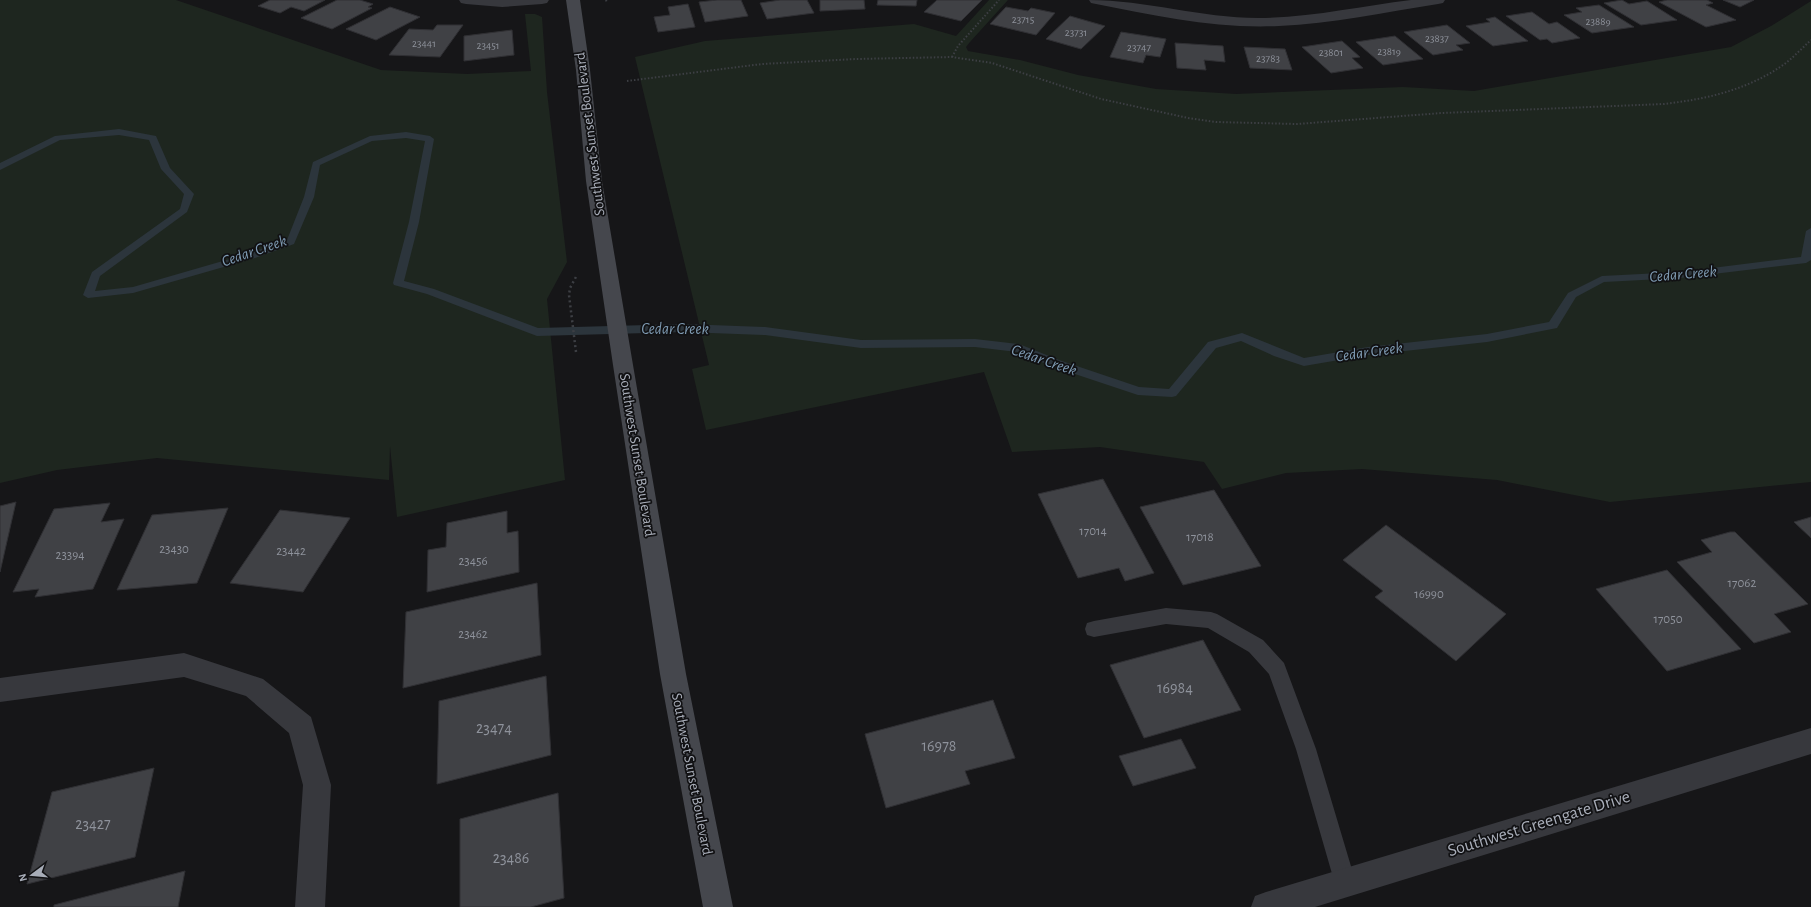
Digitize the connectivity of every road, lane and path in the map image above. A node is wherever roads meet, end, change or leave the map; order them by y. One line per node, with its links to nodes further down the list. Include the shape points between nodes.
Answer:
1 (466, 0): 2 (street, via 502,3)
2 (542, 0)
3 (573, 0): 19 (main road, Southwest Sunset Boulevard, via 594,181 622,365 673,674)
4 (606, 0): 8 (path)
5 (999, 0): 10 (path)
6 (1096, 0): 7 (street, via 1196,19 1259,22 1317,18)
7 (1438, 0)
8 (607, 3)
9 (1811, 40): 10 (path, via 1785,64 1766,76 1700,100 1664,104 1442,113 1297,124 1216,122 1188,118 1101,99 992,63)
10 (952, 56): 11 (path, via 756,64)
11 (627, 81)
12 (570, 308): 13 (path)
13 (576, 352)
14 (1094, 629): 17 (lane, via 1166,616 1211,620 1256,646 1277,669 1306,749)
15 (0, 690): 18 (street, via 184,665 254,687 301,726 317,785)
16 (1811, 741): 17 (street, Southwest Greengate Drive)
17 (1345, 883): 20 (street, Southwest Greengate Drive)
18 (310, 907)
19 (718, 907)
20 (1266, 907)

